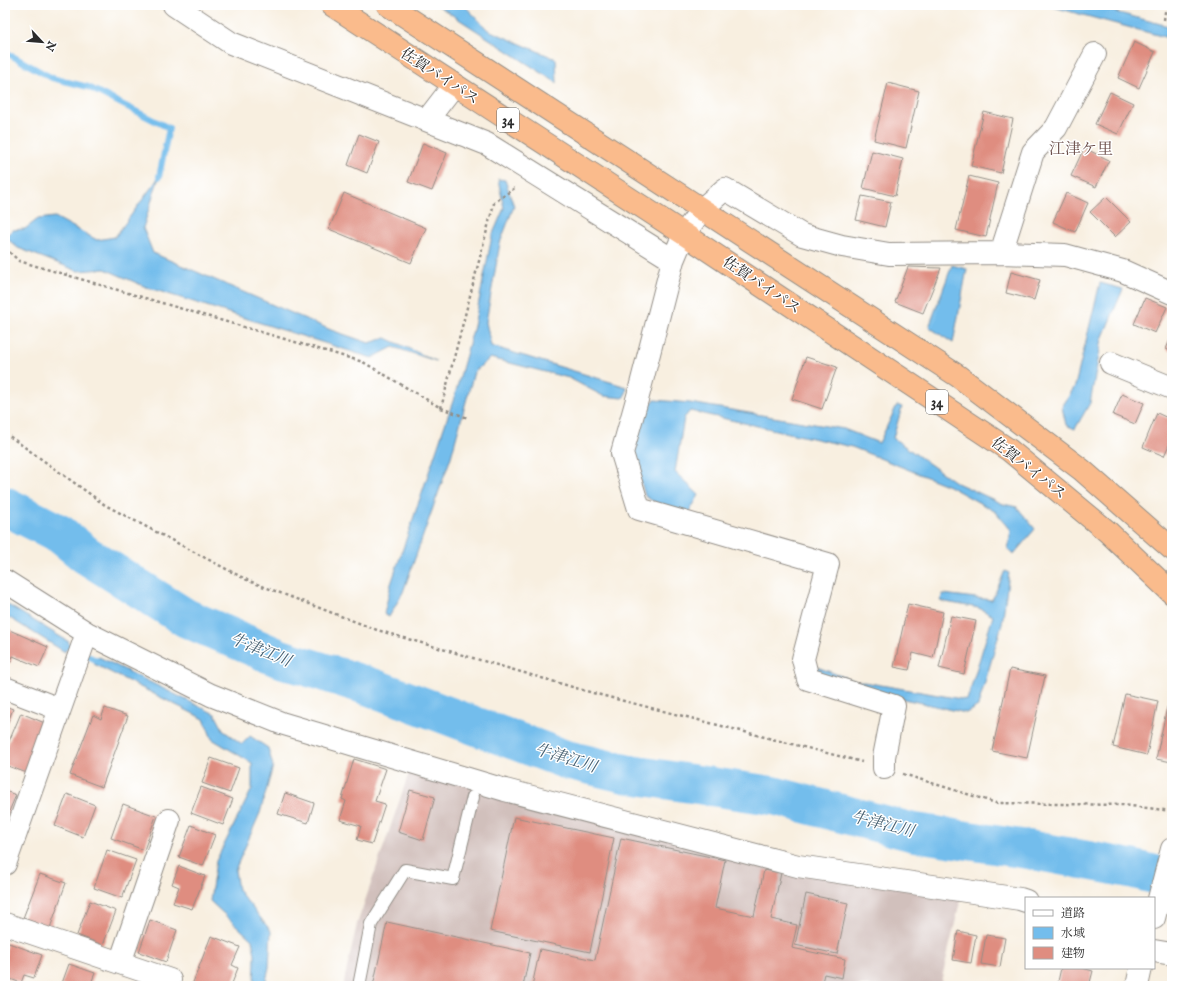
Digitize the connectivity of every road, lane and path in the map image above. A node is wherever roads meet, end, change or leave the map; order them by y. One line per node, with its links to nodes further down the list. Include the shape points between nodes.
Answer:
1 (174, 5): 8 (street, via 231,43)
2 (332, 5): 7 (highway, 佐賀バイパス / 34)
3 (388, 5): 10 (highway, 佐賀バイパス / 34)
4 (1166, 5): 5 (path)
5 (1164, 20)
6 (1095, 54): 13 (street, via 1056,128 1033,152)
7 (454, 85): 8 (street); 11 (highway, 佐賀バイパス / 34)
8 (427, 120): 14 (street, via 487,144)
9 (516, 186): 18 (path, via 494,203)
10 (702, 209): 11 (street); 13 (street, via 725,189 802,235 842,246 888,254); 21 (highway, 佐賀バイパス / 34, via 958,376 1082,470)
11 (684, 234): 14 (street); 23 (highway, 佐賀バイパス / 34, via 1009,450 1108,532)
12 (5, 248): 18 (path, via 19,261 363,362)
13 (1001, 253): 15 (street, via 1065,255 1123,271)
14 (673, 260): 27 (street, via 622,453 639,509 828,564 803,659 808,679 894,706)
15 (1172, 293)
16 (1111, 362): 17 (street)
17 (1172, 388)
18 (441, 408): 19 (path)
19 (468, 418)
20 (5, 432): 27 (path, via 105,505 249,581 377,630 593,693)
21 (1172, 549)
22 (5, 581): 24 (street)
23 (1172, 592)
24 (82, 648): 26 (street); 33 (street, via 281,723 505,790 798,866)
25 (5, 688): 26 (street)
26 (59, 709): 32 (street)
27 (884, 768): 29 (path, via 996,803 1123,805)
28 (473, 797): 41 (lane, via 453,879 405,870 371,924)
29 (1172, 811)
30 (169, 820): 38 (street)
31 (1172, 850): 34 (street)
32 (5, 864)
33 (1025, 901)
34 (1155, 914)
35 (5, 924): 38 (street)
36 (1155, 951): 37 (street)
37 (1172, 954)
38 (120, 963): 40 (street)
39 (1141, 969): 42 (street)
40 (170, 980)
41 (359, 986)
42 (1137, 986)

